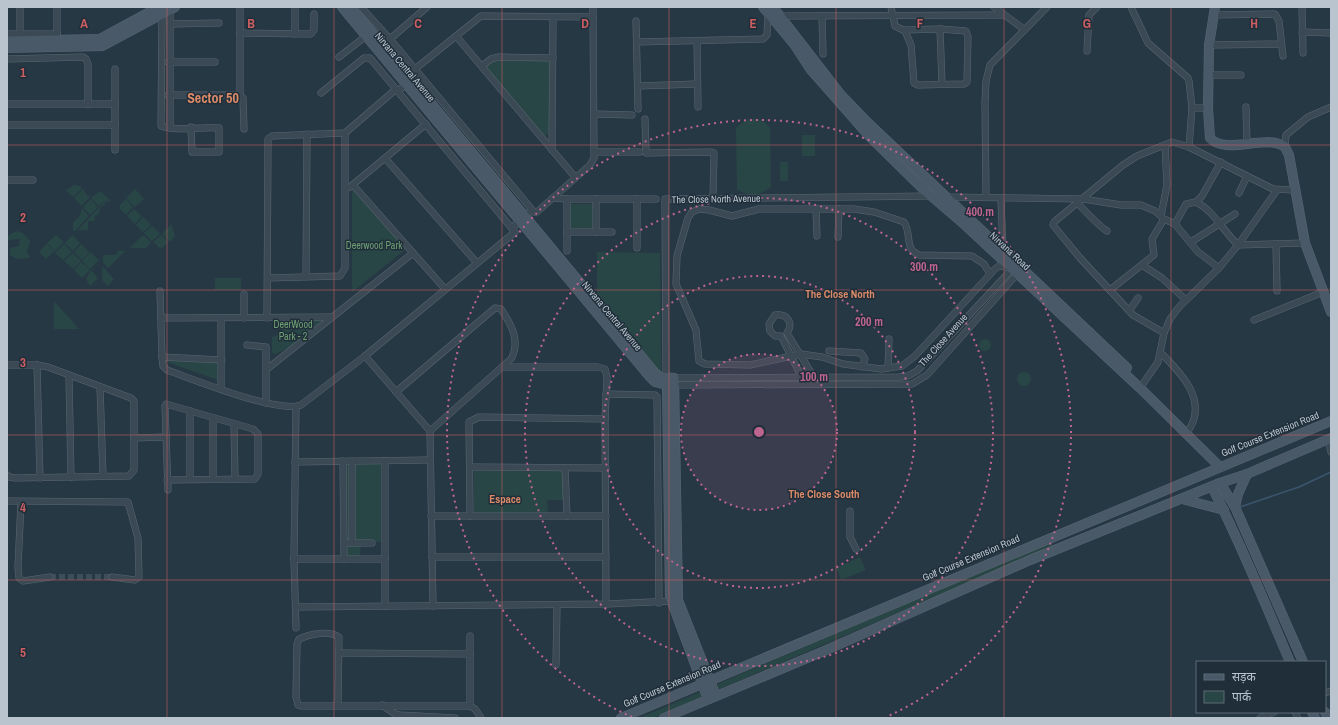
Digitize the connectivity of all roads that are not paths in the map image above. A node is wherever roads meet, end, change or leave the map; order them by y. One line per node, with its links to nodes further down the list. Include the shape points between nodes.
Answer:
1 (20, 7): 40 (street)
2 (57, 7): 46 (street)
3 (240, 7): 37 (street)
4 (342, 7): 42 (main road, Nirvana Central Avenue)
5 (351, 7): 49 (main road, Nirvana Central Avenue)
6 (361, 7): 44 (street)
7 (593, 7): 29 (street)
8 (891, 7): 24 (street)
9 (935, 7): 22 (street)
10 (951, 7): 23 (street)
11 (994, 7): 25 (street)
12 (1047, 7): 35 (street)
13 (1097, 7): 53 (street, via 1089,15)
14 (1131, 7): 82 (street, via 1148,43 1188,78)
15 (1302, 7): 36 (street)
16 (424, 8): 44 (street)
17 (768, 8): 26 (main road, Nirvana Road); 47 (street, via 768,32 763,39); 115 (main road, Nirvana Road, via 811,70 845,110)
18 (167, 9): 32 (street); 46 (main road, via 106,45 88,48); 60 (street)
19 (295, 9): 41 (street)
20 (1214, 11): 50 (street, via 1275,14 1280,21); 51 (main road)
21 (314, 14): 41 (street, via 313,32)
22 (935, 14): 23 (street); 24 (street)
23 (951, 14): 25 (street)
24 (892, 15): 27 (street); 34 (street, via 896,28)
25 (1004, 15): 35 (street)
26 (782, 16): 27 (street); 116 (main road, Nirvana Road, via 842,95)
27 (822, 16): 55 (street)
28 (554, 18): 29 (street); 43 (street, via 481,16); 58 (street)
29 (593, 18): 85 (street)
30 (636, 21): 48 (street)
31 (219, 23): 32 (street)
32 (170, 24): 61 (street)
33 (940, 29): 34 (street); 69 (street); 69 (street, via 963,30 968,37 967,82)
34 (903, 30): 69 (street, via 910,40 914,83)
35 (1025, 30): 117 (street, via 993,60 987,72)
36 (1302, 32): 38 (street); 54 (street)
37 (240, 33): 41 (street); 75 (street)
38 (1331, 33)
39 (7, 34): 40 (street)
40 (20, 34): 46 (street)
41 (295, 34)
42 (366, 36): 57 (street); 67 (main road, Nirvana Central Avenue)
43 (456, 36): 63 (street); 67 (street)
44 (390, 39): 49 (street, via 386,38); 67 (street)
45 (7, 41): 46 (main road)
46 (57, 41): 52 (main road)
47 (697, 41): 48 (street); 68 (street)
48 (637, 42): 70 (street)
49 (383, 44): 67 (main road, Nirvana Central Avenue)
50 (1282, 44): 51 (street); 56 (street)
51 (1209, 45): 65 (main road)
52 (7, 48)
53 (1087, 51)
54 (1303, 53)
55 (824, 54)
56 (1282, 56)
57 (339, 57)
58 (553, 58): 63 (street, via 499,57); 101 (street)
59 (7, 60): 77 (street, via 83,57 88,64)
60 (162, 62): 61 (street); 73 (street)
61 (170, 62): 62 (street); 74 (street)
62 (215, 62)
63 (482, 66): 101 (street)
64 (115, 69): 78 (street)
65 (1208, 75): 66 (street); 83 (main road)
66 (1241, 75)
67 (408, 78): 71 (street, via 399,90); 129 (street); 132 (main road, Nirvana Central Avenue)
68 (697, 84): 70 (street); 79 (street)
69 (942, 84)
70 (638, 86): 84 (street)
71 (395, 90): 72 (street, via 370,58 366,57); 89 (street); 94 (street)
72 (321, 93)
73 (162, 95): 74 (street); 92 (street, via 162,126)
74 (170, 95): 75 (street); 92 (street)
75 (240, 95): 93 (street, via 243,98)
76 (7, 104): 77 (street)
77 (88, 104): 78 (street)
78 (115, 104): 88 (street)
79 (698, 107)
80 (1246, 107): 96 (street)
81 (1331, 107): 99 (street, via 1299,123 1286,135)
82 (1192, 108): 83 (street); 98 (street)
83 (1208, 108): 96 (main road, via 1209,136 1212,141)
84 (638, 109)
85 (595, 114): 86 (street); 102 (street)
86 (632, 115)
87 (645, 119): 124 (street, via 646,153 714,153)
88 (115, 124): 90 (street); 100 (street)
89 (426, 124): 104 (street); 135 (street)
90 (7, 125)
91 (191, 127): 91 (street, via 192,152 219,152 219,128); 92 (street)
92 (170, 128)
93 (244, 129)
94 (345, 133): 95 (street); 113 (street)
95 (307, 134): 155 (street); 156 (street, via 272,136 268,139)
96 (1247, 144): 99 (main road, via 1273,143)
97 (1165, 145): 98 (street, via 1172,142); 125 (street, via 1128,161); 131 (street, via 1166,189)
98 (1189, 147): 105 (street)
99 (1285, 147): 112 (main road, via 1289,154)
100 (115, 150)
101 (552, 150): 107 (street)
102 (595, 152): 103 (street); 107 (street, via 590,165)
103 (640, 152)
104 (385, 158): 110 (street); 150 (street)
105 (1221, 162): 106 (street); 126 (street)
106 (1247, 176): 111 (street); 114 (street)
107 (575, 177): 118 (street)
108 (7, 180): 109 (street)
109 (33, 180)
110 (354, 185): 113 (street); 149 (street)
111 (1277, 190): 112 (street); 144 (street)
112 (1294, 190): 143 (main road)
113 (346, 191): 155 (street, via 344,273 340,276)
114 (1239, 193)
115 (933, 196): 116 (street, The Close North Avenue); 124 (street, The Close North Avenue); 152 (main road, Nirvana Road)
116 (946, 197): 117 (street, The Close North Avenue); 148 (main road, Nirvana Road)
117 (986, 197): 119 (street, The Close North Avenue)
118 (554, 198): 120 (street); 129 (street)
119 (1001, 198): 125 (street, The Close North Avenue); 148 (street)
120 (567, 199): 121 (street); 137 (street)
121 (596, 199): 122 (street); 138 (street)
122 (637, 199): 123 (street); 146 (street)
123 (656, 199)
124 (713, 199): 195 (street, The Close North Avenue, via 665,199)
125 (1080, 201): 131 (street, The Close North Avenue, via 1141,205); 136 (street, via 1099,226); 158 (street, via 1054,222 1053,226)
126 (1196, 202): 133 (street, via 1186,204); 134 (street)
127 (816, 209): 128 (street); 140 (street); 179 (street, via 759,209 732,216 699,209 692,212 688,218 677,256 676,284 696,330 699,361 705,364 750,365)
128 (839, 209): 141 (street); 154 (street, via 874,212 900,220 907,226 909,245 913,252 919,255 972,256 984,264)
129 (534, 212): 132 (street, via 531,211)
130 (1235, 214): 134 (street)
131 (1163, 218): 133 (street, The Close North Avenue); 151 (street, via 1152,239 1154,255)
132 (524, 221): 135 (street, via 518,230); 195 (main road, Nirvana Central Avenue, via 655,373)
133 (1175, 224): 142 (street)
134 (1219, 224): 142 (street); 144 (street)
135 (513, 230): 150 (street, via 515,232)
136 (1107, 231)
137 (567, 232): 138 (street); 147 (street)
138 (596, 232): 139 (street)
139 (612, 232)
140 (817, 236)
141 (838, 237)
142 (1191, 242): 153 (street, via 1198,252)
143 (1305, 243): 145 (street); 161 (main road)
144 (1238, 245): 145 (street); 153 (street)
145 (1276, 245): 160 (street)
146 (637, 248)
147 (567, 251)
148 (1003, 251): 152 (main road, Nirvana Road)
149 (413, 253): 157 (street); 167 (street)
150 (477, 263): 157 (street)
151 (1142, 266): 158 (street); 164 (street, via 1162,278)
152 (1016, 268): 154 (street, via 999,266); 190 (street, The Close Avenue, via 918,371); 196 (street, The Close Avenue, via 927,375); 201 (main road, Nirvana Road)
153 (1219, 268): 164 (street)
154 (990, 274): 187 (street, via 915,356 902,366)
155 (306, 276): 156 (street)
156 (268, 278): 171 (street)
157 (445, 289): 180 (street)
158 (1110, 290): 165 (street)
159 (160, 291): 168 (street)
160 (1277, 291)
161 (1323, 292): 166 (main road); 172 (street)
162 (244, 294): 170 (street)
163 (1138, 298): 165 (street)
164 (1186, 300): 173 (street, via 1170,319)
165 (1129, 311): 173 (street, via 1138,319)
166 (1331, 312)
167 (332, 317): 171 (street); 188 (street)
168 (161, 318): 169 (street); 181 (street)
169 (221, 318): 170 (street); 182 (street)
170 (244, 318): 171 (street)
171 (268, 318)
172 (1254, 320)
173 (1164, 332): 177 (street)
174 (889, 339): 187 (street)
175 (247, 345): 188 (street, via 266,347)
176 (829, 351): 186 (street, via 861,353 864,359)
177 (1161, 353): 201 (street, via 1158,362); 213 (street, via 1189,384 1195,409 1195,420)
178 (801, 354): 179 (street); 179 (street, via 787,334 791,327 789,320 783,315 776,315 770,320 768,327 772,334 780,336); 186 (street); 192 (street)
179 (792, 355): 191 (street, via 792,362)
180 (365, 356): 204 (street); 207 (street)
181 (162, 357): 182 (street); 203 (street, via 163,366 167,370)
182 (222, 360): 203 (street)
183 (7, 365): 184 (street)
184 (37, 365): 189 (street); 232 (street)
185 (502, 367): 204 (street, via 515,352 515,341 513,327 501,308 495,308); 205 (street, via 602,367 607,378); 214 (street)
186 (862, 367): 187 (street)
187 (888, 368)
188 (267, 370): 206 (street)
189 (69, 376): 202 (street); 231 (street)
190 (908, 376): 194 (street); 196 (street)
191 (802, 378): 192 (street); 195 (street); 197 (street)
192 (814, 378): 193 (street); 198 (street)
193 (858, 378): 194 (street); 199 (street)
194 (883, 378): 200 (street)
195 (671, 381): 197 (street); 266 (main road)
196 (912, 384): 200 (street)
197 (805, 385): 198 (street)
198 (818, 385): 199 (street)
199 (857, 385): 200 (street)
200 (883, 385)
201 (1142, 385): 213 (main road, Nirvana Road); 224 (main road, Nirvana Road)
202 (100, 387): 216 (street, via 131,398 134,402); 230 (street)
203 (222, 389): 206 (street)
204 (396, 392): 214 (street)
205 (606, 394): 210 (street); 264 (street, via 657,397)
206 (266, 403): 207 (street)
207 (296, 407): 223 (street)
208 (190, 411): 209 (street); 215 (street, via 169,404 165,406); 236 (street)
209 (213, 418): 212 (street); 233 (street)
210 (606, 419): 225 (street, via 472,419 469,422); 227 (street)
211 (1331, 421): 224 (main road, Golf Course Extension Road)
212 (234, 424): 234 (street); 234 (street, via 253,429 258,434 257,477)
213 (1190, 428): 224 (main road, Nirvana Road)
214 (430, 431): 219 (street)
215 (166, 437): 216 (street); 235 (street)
216 (134, 438): 230 (street, via 133,474)
217 (1330, 439): 218 (street); 228 (main road)
218 (1331, 452)
219 (430, 460): 222 (street); 247 (street)
220 (344, 461): 221 (street); 223 (street); 252 (street)
221 (352, 461): 222 (street); 253 (street)
222 (385, 461): 261 (street)
223 (295, 462): 259 (street)
224 (1223, 466): 239 (main road, Golf Course Extension Road)
225 (470, 467): 226 (street); 248 (street)
226 (565, 468): 227 (street); 249 (street)
227 (606, 468): 250 (street)
228 (1246, 474): 237 (main road); 243 (main road)
229 (7, 475): 232 (street, via 15,478)
230 (103, 476): 231 (street)
231 (71, 477): 232 (street)
232 (40, 478)
233 (213, 479): 234 (street); 236 (street)
234 (235, 479)
235 (167, 480): 236 (street); 238 (street)
236 (190, 480)
237 (1216, 485): 240 (main road); 243 (main road); 245 (main road)
238 (168, 490)
239 (1157, 494): 244 (main road); 251 (main road, Golf Course Extension Road)
240 (1182, 499): 244 (main road); 245 (main road)
241 (7, 501): 242 (street)
242 (21, 502): 262 (street, via 19,578 22,581); 263 (street, via 128,502 138,538 138,577 135,580)
243 (1235, 507): 276 (main road)
244 (1161, 508): 255 (main road)
245 (1224, 510): 275 (main road, via 1259,585)
246 (850, 511): 256 (street, via 850,537)
247 (431, 516): 248 (street); 257 (street)
248 (470, 516): 249 (street)
249 (567, 516): 250 (street)
250 (606, 516): 258 (street)
251 (1057, 534): 255 (main road); 278 (main road, Golf Course Extension Road)
252 (344, 543): 253 (street); 260 (street)
253 (352, 543): 254 (street)
254 (372, 543)
255 (1064, 547): 279 (main road)
256 (856, 549)
257 (432, 557): 258 (street); 269 (street)
258 (606, 557): 265 (street)
259 (294, 559): 260 (street); 270 (street)
260 (344, 559): 261 (street)
261 (385, 559): 268 (street)
262 (50, 577)
263 (112, 577)
264 (660, 603): 265 (street); 266 (street)
265 (606, 604): 267 (street)
266 (676, 604): 278 (main road)
267 (557, 605): 269 (street); 277 (street)
268 (385, 606): 269 (street); 270 (street)
269 (433, 606)
270 (296, 607): 271 (street)
271 (296, 628)
272 (470, 636): 274 (street)
273 (339, 653): 274 (street); 281 (street); 281 (street, via 339,637 336,634 310,635 298,641 298,705)
274 (470, 654): 282 (street)
275 (1290, 661)
276 (1303, 661)
277 (556, 665)
278 (705, 682): 279 (main road); 286 (main road, Golf Course Extension Road)
279 (712, 698): 287 (main road)
280 (382, 705): 281 (street); 282 (street); 284 (street, via 394,714)
281 (338, 706)
282 (470, 706): 285 (street)
283 (1272, 713): 288 (street)
284 (456, 718)
285 (480, 718)
286 (621, 718)
287 (664, 718)
288 (1260, 718)

